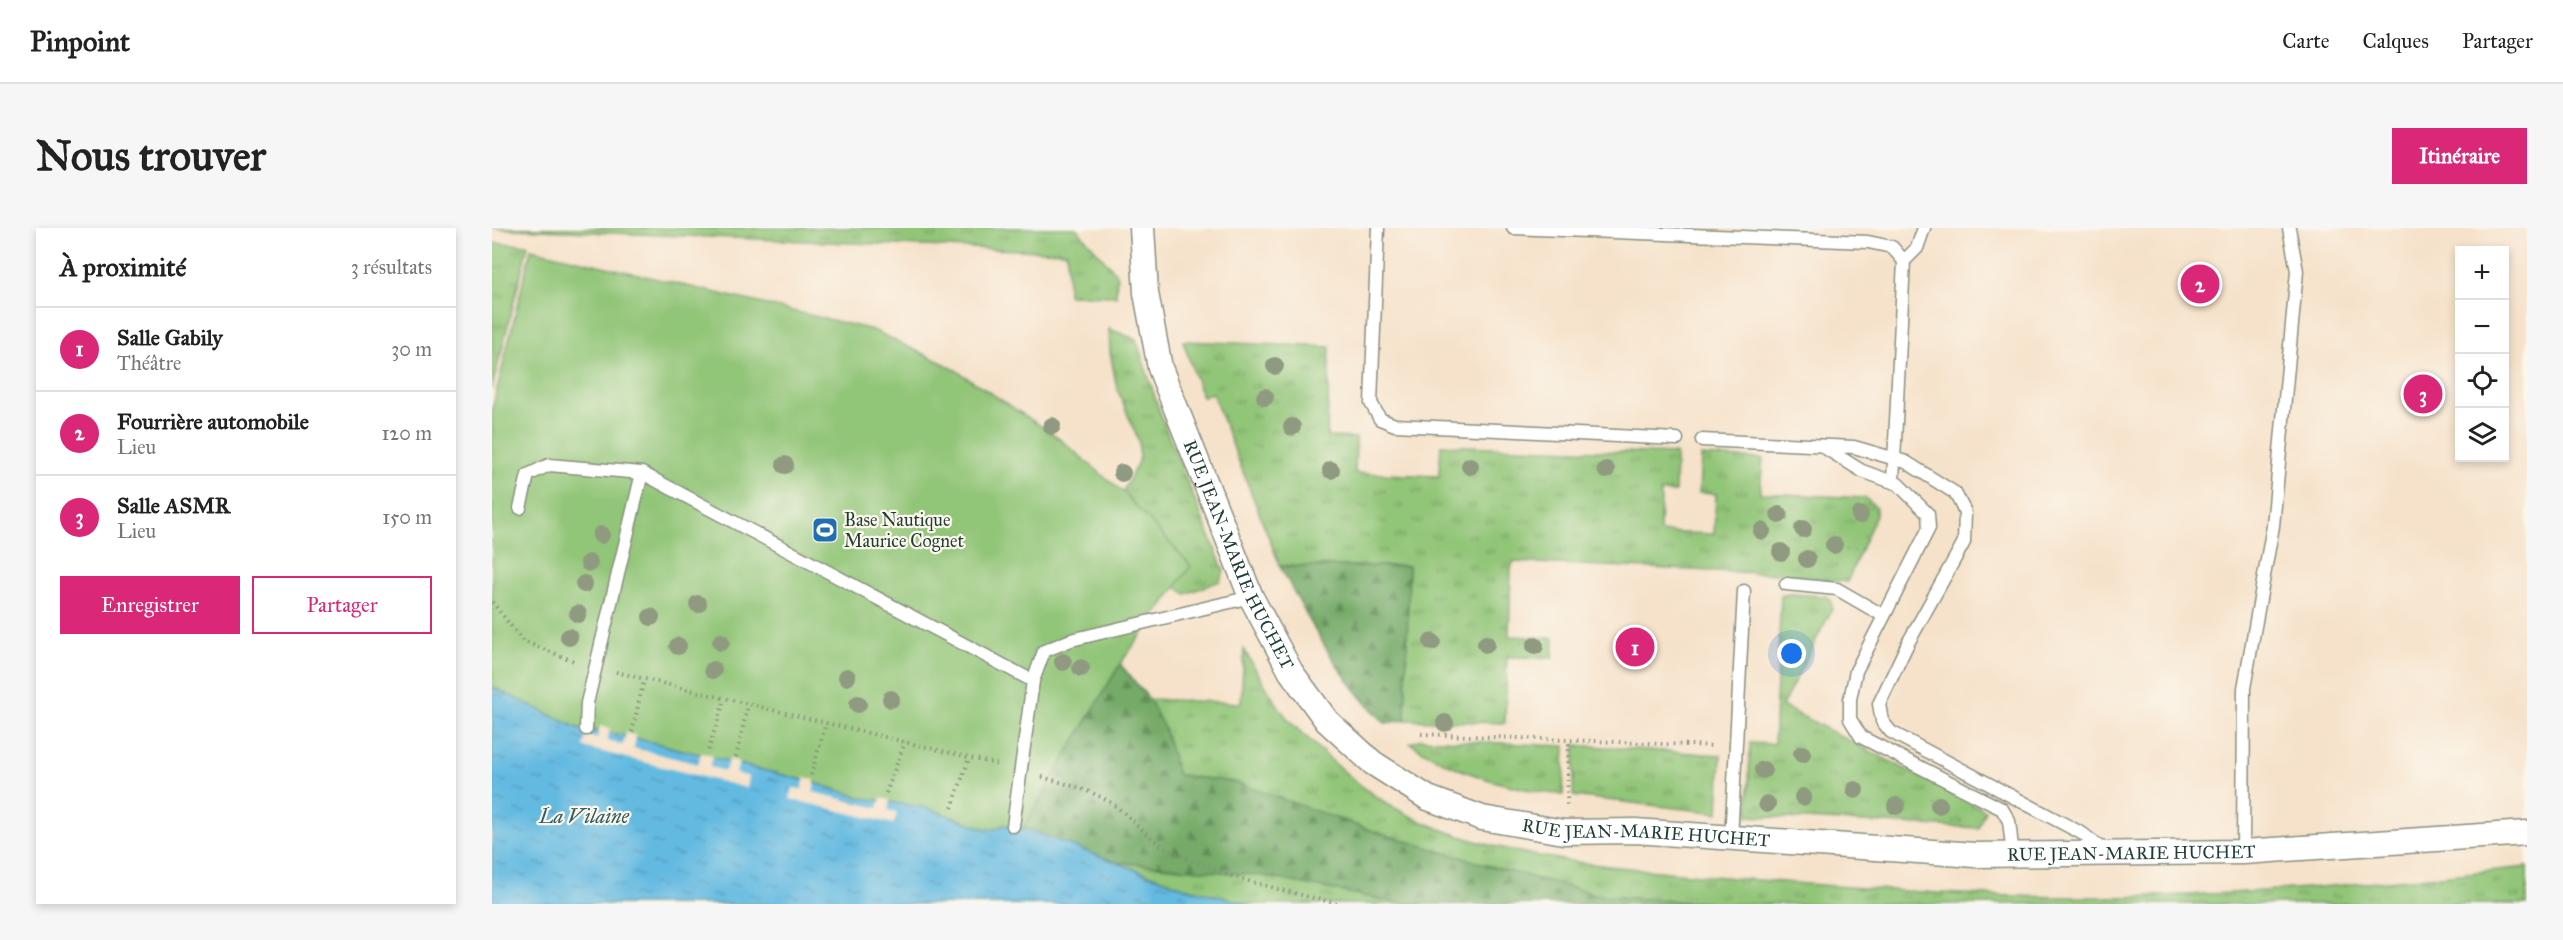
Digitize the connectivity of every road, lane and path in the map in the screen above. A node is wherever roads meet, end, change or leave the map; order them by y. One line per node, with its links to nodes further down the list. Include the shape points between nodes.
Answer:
1 (1142, 228): 16 (street, RUE JEAN-MARIE HUCHET, via 1146,293 1160,368)
2 (1378, 228): 7 (lane, via 1371,403 1380,419 1395,425)
3 (1516, 228): 6 (lane, via 1868,242 1892,247)
4 (1924, 228): 6 (lane, via 1917,248)
5 (2289, 228): 42 (lane, via 2297,271 2273,526 2244,688)
6 (1904, 261): 10 (lane)
7 (1677, 439)
8 (1702, 440): 9 (lane)
9 (1821, 446): 10 (lane, via 1854,447); 12 (lane, via 1862,471)
10 (1893, 459): 12 (lane); 43 (lane, via 1906,462 1954,493 1965,512 1965,532 1964,542 1879,704 1882,721 1891,732 2083,834)
11 (642, 472): 13 (lane, via 549,465 528,475); 19 (lane); 21 (lane)
12 (1893, 482): 18 (lane, via 1928,514 1929,528)
13 (520, 508)
14 (1786, 584): 18 (lane, via 1837,589)
15 (1744, 591): 30 (lane)
16 (1251, 597): 21 (lane, via 1071,640 1044,651); 39 (street, RUE JEAN-MARIE HUCHET, via 1310,699 1327,721 1374,763 1406,785 1452,808 1509,825)
17 (492, 602): 19 (path, via 524,641)
18 (1884, 616): 44 (lane, via 1856,671 1850,719 1861,737 2002,809 2009,821)
19 (596, 667): 20 (path); 25 (lane, via 587,703)
20 (644, 680): 22 (path); 26 (path)
21 (1033, 681): 34 (lane)
22 (725, 699): 23 (path); 31 (path)
23 (748, 705): 24 (path); 32 (path)
24 (826, 723): 29 (path); 35 (path)
25 (586, 729)
26 (632, 732)
27 (1421, 734): 28 (path)
28 (1569, 740): 30 (path); 39 (path)
29 (905, 742): 33 (path); 36 (path)
30 (1736, 747): 41 (lane)
31 (708, 750)
32 (736, 757)
33 (969, 758): 34 (path); 37 (path)
34 (1019, 770): 38 (lane); 45 (path, via 1078,787 1114,805 1145,835 1198,864)
35 (811, 775)
36 (886, 793)
37 (952, 808)
38 (1013, 826)
39 (1564, 832): 41 (street, RUE JEAN-MARIE HUCHET, via 1635,831)
40 (2527, 833): 42 (street, RUE JEAN-MARIE HUCHET)
41 (1731, 840): 44 (street, RUE JEAN-MARIE HUCHET)
42 (2243, 852): 43 (street, RUE JEAN-MARIE HUCHET)
43 (2110, 855): 44 (street, RUE JEAN-MARIE HUCHET)
44 (2013, 856)
45 (1337, 904)

